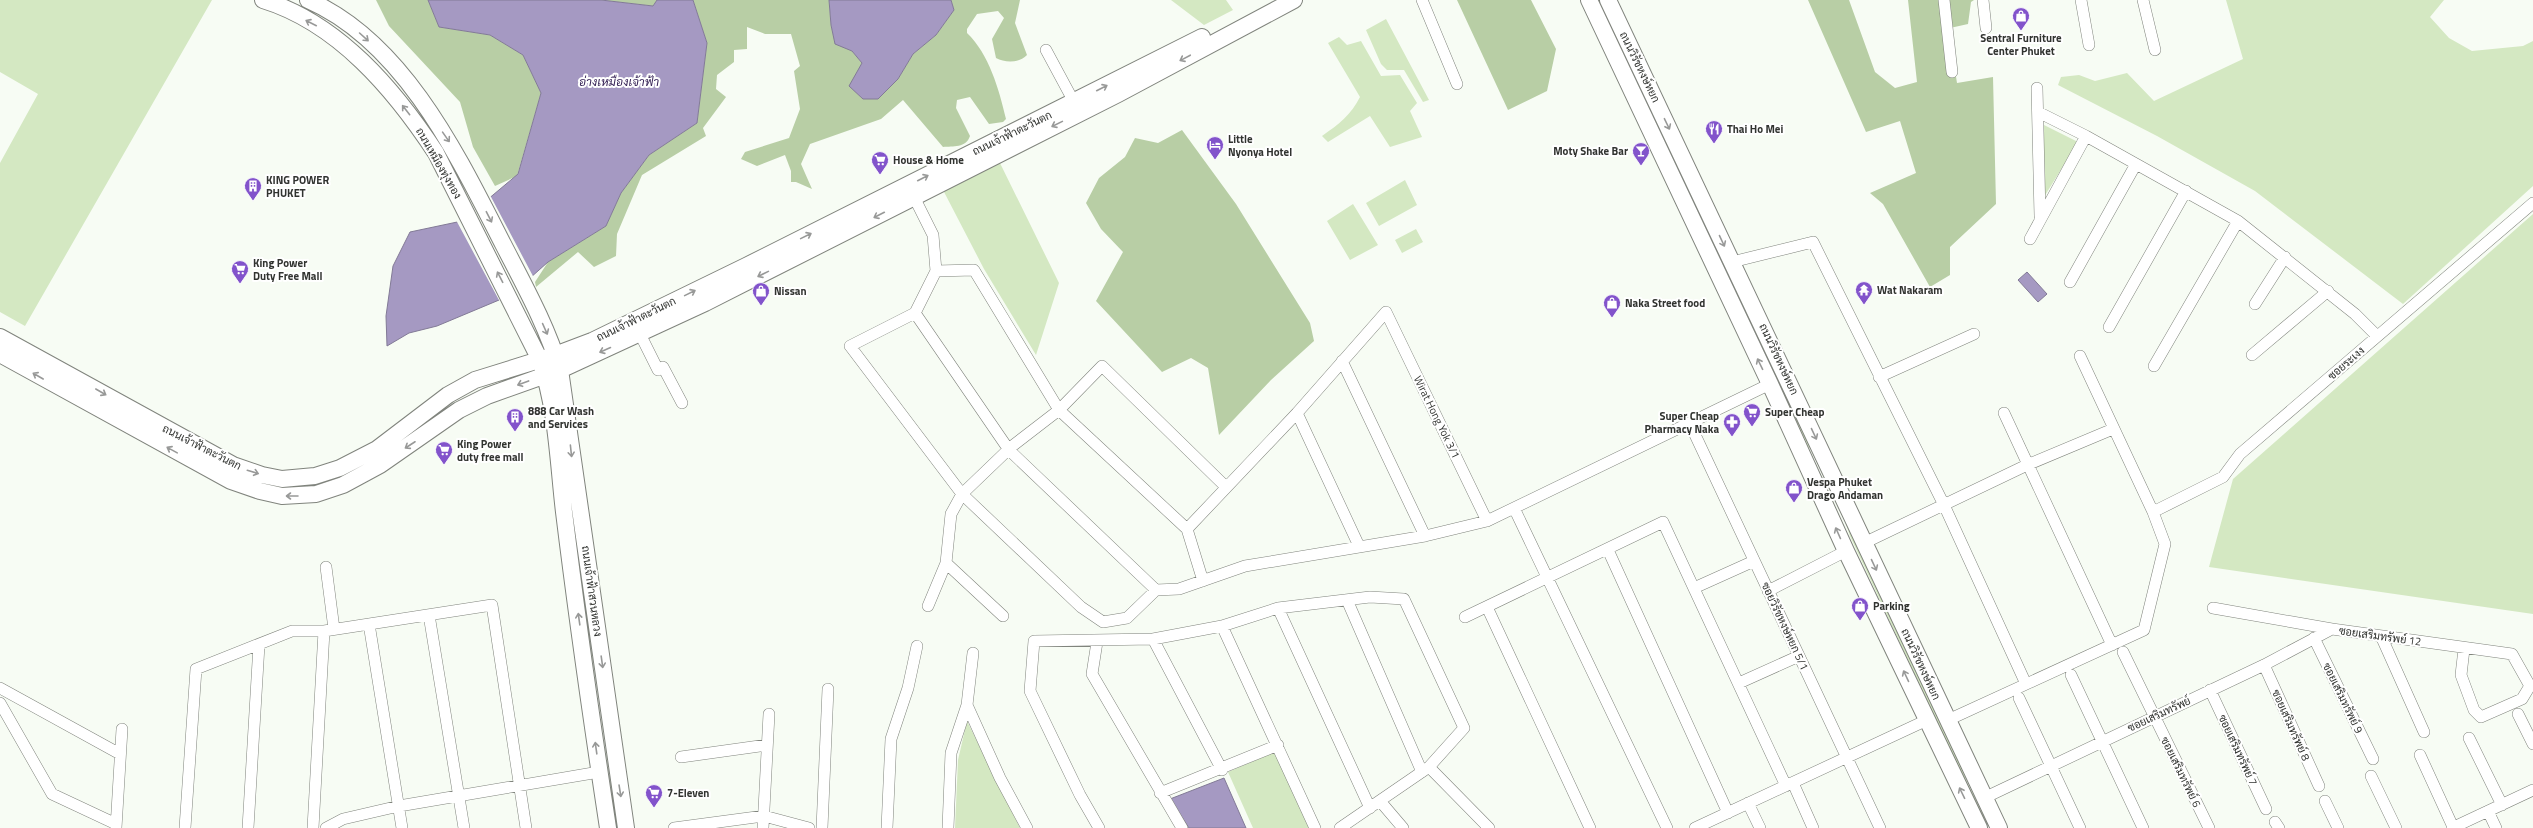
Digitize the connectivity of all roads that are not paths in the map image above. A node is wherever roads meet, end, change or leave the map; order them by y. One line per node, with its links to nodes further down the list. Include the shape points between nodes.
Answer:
1 (263, 0): 47 (main road, ถนนเหมืองทุ่งทอง, one-way to 1, via 518,312 436,152 418,125 372,70 324,30)
2 (308, 0): 47 (main road, ถนนเหมืองทุ่งทอง, one-way to 47, via 362,34 411,86 450,142 533,303)
3 (1270, 0): 19 (main road, ถนนเจ้าฟ้าตะวันตก, one-way to 3)
4 (1294, 0): 26 (main road, ถนนเจ้าฟ้าตะวันตก, one-way to 26, via 1118,94)
5 (1422, 0): 17 (street)
6 (1589, 0): 23 (main road, ถนนวิรัชหงษ์หยก)
7 (1608, 0): 22 (main road, ถนนวิรัชหงษ์หยก, one-way to 22)
8 (1944, 0): 16 (street)
9 (1983, 0): 12 (street)
10 (2081, 0): 13 (street)
11 (2142, 0): 15 (street)
12 (1986, 28)
13 (2089, 45)
14 (1046, 50): 19 (street)
15 (2155, 50)
16 (1952, 72)
17 (1457, 84)
18 (2037, 88): 20 (street)
19 (1074, 102): 47 (main road, ถนนเจ้าฟ้าตะวันตก, one-way to 19, via 592,340)
20 (2038, 112): 21 (street); 28 (street)
21 (2086, 136): 24 (street); 28 (street)
22 (1675, 140): 23 (main road); 32 (main road, ถนนวิรัชหงษ์หยก, one-way to 32)
23 (1658, 149): 50 (main road, ถนนวิรัชหงษ์หยก, one-way to 23)
24 (2136, 164): 25 (street); 34 (street)
25 (2186, 191): 29 (street); 38 (street)
26 (914, 197): 33 (street, via 933,235); 39 (main road, ถนนเจ้าฟ้าตะวันตก, one-way to 39)
27 (2533, 203): 41 (street, ซอยระเงง)
28 (2040, 216): 30 (street)
29 (2238, 221): 31 (street); 48 (street)
30 (2030, 239)
31 (2284, 257): 35 (street); 36 (street)
32 (1732, 262): 49 (street, via 1814,242); 58 (main road, ถนนวิรัชหงษ์หยก, one-way to 58)
33 (936, 271): 37 (street); 52 (street, via 974,270)
34 (2070, 282)
35 (2328, 291): 41 (street); 44 (street)
36 (2255, 304)
37 (915, 314): 57 (street); 62 (street, via 850,346)
38 (2109, 327)
39 (640, 334): 47 (main road, ถนนเจ้าฟ้าตะวันตก, one-way to 47); 51 (street, via 658,370 663,367)
40 (1974, 334): 49 (street)
41 (2377, 336): 65 (street, ซอยระเงง, via 2240,454 2223,477)
42 (0, 337): 47 (main road, ถนนเจ้าฟ้าตะวันตก, one-way to 47, via 219,458 253,473 282,479 315,476 340,468 382,445 456,390 475,380)
43 (0, 354): 47 (main road, ถนนเจ้าฟ้าตะวันตก, one-way to 43, via 459,410 386,460 343,485 323,492 296,496 260,491 231,481 72,396)
44 (2252, 355)
45 (2080, 356): 56 (street)
46 (1342, 361): 54 (street); 66 (street, Wirat Hong Yok 3/1, via 1386,312); 68 (street)
47 (550, 365): 134 (main road, ถนนเจ้าฟ้าสวนหลวง, one-way to 47, via 564,511); 162 (main road, ถนนเจ้าฟ้าสวนหลวง, one-way to 162)
48 (2154, 366)
49 (1879, 377): 63 (street)
50 (1770, 384): 55 (street); 59 (main road, ถนนวิรัชหงษ์หยก)
51 (682, 403)
52 (1058, 410): 57 (street); 61 (street, via 1102,366); 67 (street)
53 (2004, 413): 60 (street)
54 (1297, 414): 61 (street); 70 (street)
55 (1690, 424): 64 (street); 73 (street, ซอยวิรัชหงษ์หยก 5/1)
56 (2113, 430): 60 (street); 65 (street)
57 (1009, 450): 62 (street); 79 (street)
58 (1823, 452): 59 (main road); 69 (main road, ถนนวิรัชหงษ์หยก)
59 (1806, 460): 72 (main road, ถนนวิรัชหงษ์หยก, one-way to 59)
60 (2027, 465): 63 (street); 97 (street)
61 (1226, 487): 67 (street)
62 (962, 494): 74 (street, via 951,514); 79 (street, via 1082,607 1103,622 1127,618)
63 (1944, 504): 69 (street); 107 (street)
64 (1514, 508): 66 (street); 76 (street)
65 (2153, 512): 97 (street, via 2165,544 2144,630)
66 (1487, 521): 68 (street)
67 (1187, 529): 77 (street)
68 (1425, 536): 70 (street)
69 (1864, 543): 118 (main road, ถนนวิรัชหงษ์หยก, one-way to 118)
70 (1359, 546): 77 (street, via 1244,566)
71 (1608, 550): 76 (street); 78 (street, via 1663,522); 151 (street)
72 (1846, 551): 80 (street); 117 (main road, ถนนวิรัชหงษ์หยก, one-way to 72)
73 (1754, 561): 78 (street); 80 (street, ซอยวิรัชหงษ์หยก 5/1)
74 (946, 563): 82 (street); 87 (street)
75 (326, 568): 92 (street)
76 (1547, 579): 83 (street); 177 (street)
77 (1203, 581): 79 (street, via 1179,588)
78 (1694, 588): 106 (street)
79 (1156, 590)
80 (1768, 590): 103 (street, ซอยวิรัชหงษ์หยก 5/1)
81 (1347, 600): 84 (street); 133 (street); 133 (street, via 1404,599 1464,728)
82 (928, 606)
83 (1487, 606): 88 (street); 176 (street)
84 (1278, 608): 90 (street); 148 (street)
85 (2213, 608): 91 (street, ซอยเสริมทรัพย์ 12)
86 (430, 615): 89 (street); 137 (street, via 492,605); 141 (street)
87 (1004, 616)
88 (1465, 617)
89 (369, 624): 92 (street); 147 (street)
90 (1222, 626): 95 (street); 125 (street)
91 (2332, 629): 93 (street, ซอยเสริมทรัพย์ 12); 94 (street, ซอยเสริมทรัพย์)
92 (329, 630): 98 (street, via 292,631); 156 (street)
93 (2381, 636): 100 (street, ซอยเสริมทรัพย์ 12); 120 (street)
94 (2314, 638): 104 (street, ซอยเสริมทรัพย์); 130 (street, ซอยเสริมทรัพย์ 9)
95 (1153, 639): 96 (street); 132 (street)
96 (1097, 642): 140 (street, via 1092,674); 170 (street, via 1034,641 1030,690 1080,795)
97 (2112, 644): 107 (street)
98 (259, 645): 154 (street, via 196,669); 155 (street)
99 (917, 646): 167 (street, via 908,688 891,739)
100 (2464, 649): 100 (street, ซอยเสริมทรัพย์ 12, via 2461,675 2474,710 2481,716 2522,699 2530,686 2512,654)
101 (2123, 652): 116 (street, ซอยเสริมทรัพย์ 6)
102 (973, 653): 113 (street)
103 (1799, 656): 106 (street); 129 (street, ซอยวิรัชหงษ์หยก 5/1)
104 (2264, 665): 110 (street, ซอยเสริมทรัพย์); 138 (street, ซอยเสริมทรัพย์ 8)
105 (2071, 675): 122 (street)
106 (1739, 683): 136 (street)
107 (2026, 684): 118 (street)
108 (0, 688): 126 (street)
109 (828, 689): 166 (street)
110 (2210, 690): 116 (street, ซอยเสริมทรัพย์); 149 (street, ซอยเสริมทรัพย์ 7)
111 (2020, 698): 131 (street)
112 (0, 703): 153 (street, via 52,794)
113 (967, 705): 168 (street, via 951,753); 169 (street, via 1000,778)
114 (769, 714): 123 (street)
115 (2518, 714): 124 (street)
116 (2154, 716): 122 (street, ซอยเสริมทรัพย์); 186 (street, ซอยเสริมทรัพย์ 6)
117 (1927, 720): 129 (street); 182 (main road, ถนนวิรัชหงษ์หยก, one-way to 117)
118 (1948, 720): 142 (main road, ถนนวิรัชหงษ์หยก)
119 (122, 729): 126 (street)
120 (2424, 732)
121 (2470, 738): 146 (street)
122 (2102, 741): 131 (street, ซอยเสริมทรัพย์); 185 (street)
123 (767, 744): 128 (street); 152 (street)
124 (2533, 744)
125 (1278, 745): 132 (street); 172 (street)
126 (120, 754): 153 (street)
127 (2420, 755): 189 (street)
128 (681, 757)
129 (1846, 758): 136 (street); 181 (street, ซอยวิรัชหงษ์หยก 5/1)
130 (2373, 759)
131 (2052, 765): 142 (street, ซอยเสริมทรัพย์); 184 (street)
132 (1222, 770): 140 (street)
133 (1426, 770): 143 (street); 175 (street)
134 (599, 772): 137 (street); 161 (main road, ถนนเจ้าฟ้าสวนหลวง)
135 (2371, 776): 188 (street)
136 (1789, 784): 145 (street); 180 (street)
137 (518, 785): 141 (street); 160 (street)
138 (2319, 786)
139 (2533, 790): 146 (street)
140 (1160, 793): 171 (street)
141 (458, 795): 147 (street); 159 (street)
142 (1984, 798): 183 (main road, ถนนวิรัชหงษ์หยก)
143 (1380, 801): 148 (street); 174 (street)
144 (2325, 801): 187 (street)
145 (1748, 803): 151 (street); 179 (street)
146 (2502, 805): 150 (street)
147 (399, 806): 157 (street, via 343,819); 158 (street)
148 (1370, 808): 173 (street)
149 (2266, 809)
150 (2488, 811): 189 (street); 190 (street)
151 (1728, 813): 178 (street)
152 (764, 816): 163 (street); 164 (street); 165 (street)
153 (116, 826)
154 (185, 828)
155 (248, 828)
156 (313, 828)
157 (326, 828)
158 (402, 828)
159 (464, 828)
160 (526, 828)
161 (608, 828)
162 (626, 828)
163 (674, 828)
164 (763, 828)
165 (809, 828)
166 (822, 828)
167 (887, 828)
168 (948, 828)
169 (1027, 828)
170 (1099, 828)
171 (1182, 828)
172 (1315, 828)
173 (1340, 828)
174 (1403, 828)
175 (1489, 828)
176 (1590, 828)
177 (1667, 828)
178 (1695, 828)
179 (1760, 828)
180 (1813, 828)
181 (1880, 828)
182 (1979, 828)
183 (1999, 828)
184 (2080, 828)
185 (2143, 828)
186 (2209, 828)
187 (2338, 828)
188 (2396, 828)
189 (2452, 828)
190 (2496, 828)

